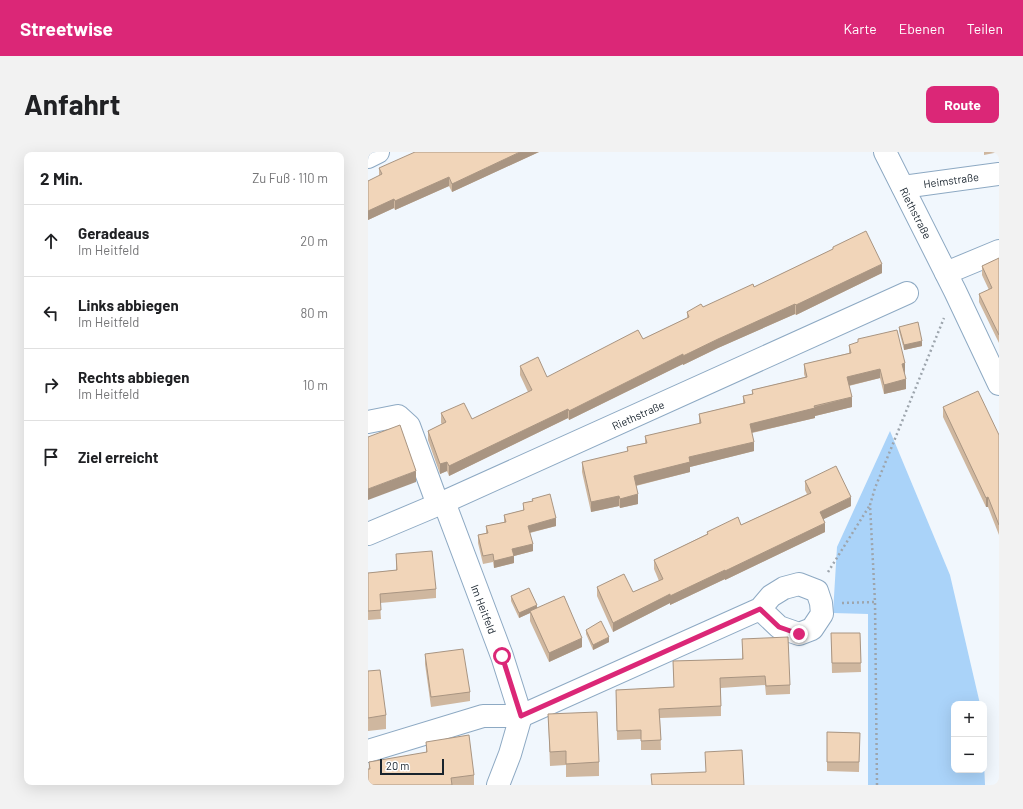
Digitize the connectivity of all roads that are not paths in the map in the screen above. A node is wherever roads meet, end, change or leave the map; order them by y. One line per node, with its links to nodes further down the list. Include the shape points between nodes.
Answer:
1 (378, 152): 3 (street)
2 (885, 152): 5 (street, Riethstraße)
3 (368, 157)
4 (999, 174): 5 (street, Heimstraße)
5 (903, 187): 7 (street, Riethstraße)
6 (999, 251): 7 (street)
7 (950, 282): 9 (street, Riethstraße)
8 (907, 293): 11 (street, Riethstraße)
9 (999, 384)
10 (368, 422): 11 (street, Im Heitfeld, via 398,416 409,426)
11 (441, 503): 12 (street, Riethstraße); 14 (street, Im Heitfeld, via 502,656)
12 (368, 534)
13 (760, 609): 13 (street, via 771,596 784,588 799,584 819,597 822,614 812,629 799,634 779,627); 14 (street)
14 (521, 716): 15 (street, via 483,716); 16 (street)
15 (368, 751)
16 (498, 785)

